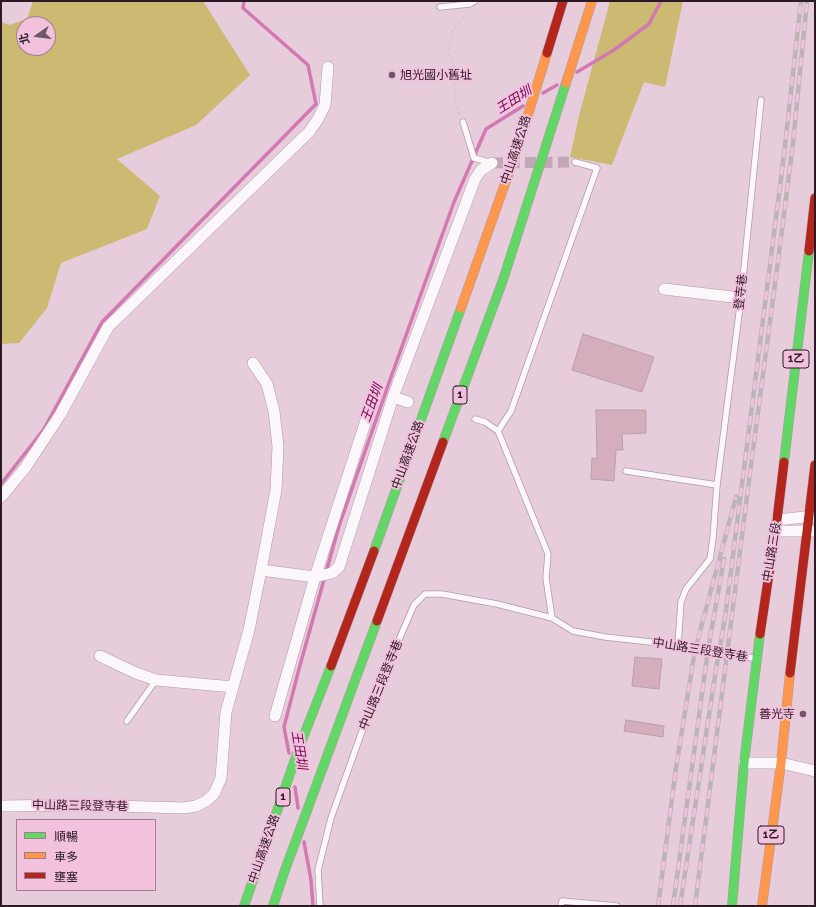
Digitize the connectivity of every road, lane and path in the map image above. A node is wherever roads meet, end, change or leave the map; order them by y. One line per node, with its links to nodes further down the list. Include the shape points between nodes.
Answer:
1 (475, 1): 4 (lane, via 470,4)
2 (563, 1): 42 (main road, 中山高速公路 / 1, via 518,147 356,601 298,748)
3 (592, 1): 43 (main road, 1, via 502,280)
4 (440, 7)
5 (468, 11): 8 (path, via 451,33 449,54 454,69 456,106)
6 (328, 67): 23 (street, via 325,105 309,132 108,327 60,415 25,468)
7 (761, 100): 13 (lane, 登寺巷)
8 (463, 122): 10 (lane, via 474,158)
9 (575, 162): 19 (lane, via 597,168 511,411)
10 (492, 163): 15 (street, via 481,170 474,179)
11 (815, 198): 25 (main road, 中山路三段 / 1乙)
12 (664, 289): 13 (street)
13 (741, 298): 22 (lane, 登寺巷)
14 (253, 363): 28 (street, 中山路三段登寺巷, via 267,384 274,410 278,446 276,490)
15 (393, 397): 17 (street); 29 (street, via 339,567 332,573)
16 (372, 402): 29 (street)
17 (408, 402)
18 (475, 419): 19 (lane)
19 (498, 431): 30 (lane, via 548,554 546,578)
20 (815, 465): 24 (main road, 1乙)
21 (626, 471): 22 (lane)
22 (717, 485): 31 (lane, 登寺巷, via 710,559 686,589 681,602)
23 (1, 497)
24 (812, 516): 25 (street); 27 (main road, 1乙)
25 (777, 520): 26 (main road, 中山路三段 / 1乙)
26 (776, 531): 27 (street); 33 (main road, 中山路三段 / 1乙)
27 (811, 531): 39 (main road, 1乙, via 790,668)
28 (261, 570): 29 (street); 35 (street, 中山路三段登寺巷, via 249,630)
29 (315, 577): 36 (street)
30 (552, 618): 31 (lane, 中山路三段登寺巷, via 573,631); 44 (lane, 中山路三段登寺巷, via 442,594 424,594 414,605 375,695 331,818 318,870)
31 (678, 645): 33 (lane, 中山路三段登寺巷, via 695,650)
32 (100, 656): 34 (street)
33 (756, 658): 38 (main road, 中山路三段 / 1乙)
34 (156, 680): 35 (street); 37 (lane)
35 (232, 687): 41 (street, 中山路三段登寺巷, via 226,712 221,778 214,794 206,801 184,808)
36 (275, 716)
37 (127, 721)
38 (744, 763): 39 (street); 47 (main road, 中山路三段 / 1乙)
39 (781, 763): 40 (street); 48 (main road, 1乙)
40 (815, 771)
41 (1, 806)
42 (244, 906)
43 (273, 906)
44 (320, 906)
45 (561, 906): 46 (lane, via 562,901)
46 (617, 906)
47 (732, 906)
48 (762, 906)

